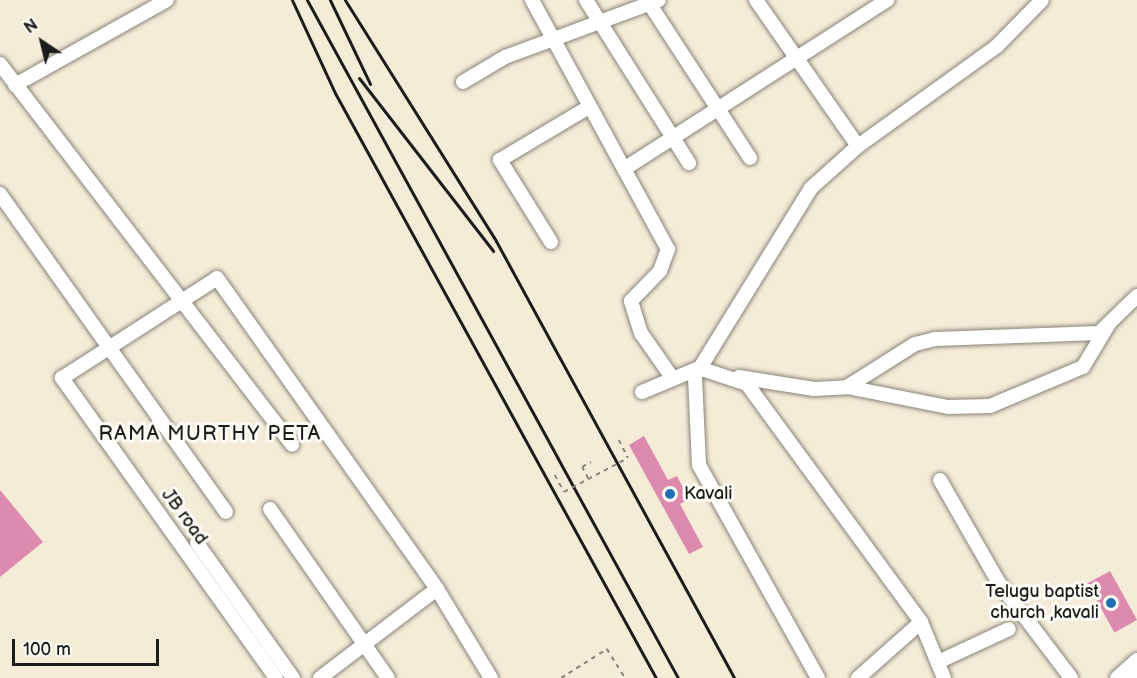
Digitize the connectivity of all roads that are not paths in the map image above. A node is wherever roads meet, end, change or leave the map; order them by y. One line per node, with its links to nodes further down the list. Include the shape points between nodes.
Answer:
1 (167, 0): 13 (street)
2 (532, 0): 9 (street)
3 (586, 0): 8 (street)
4 (756, 0): 10 (street)
5 (887, 0): 10 (street)
6 (1042, 0): 17 (street, via 997,46)
7 (654, 2): 8 (street); 15 (street)
8 (598, 21): 9 (street); 16 (street)
9 (551, 41): 12 (street, via 505,57); 14 (street)
10 (793, 57): 15 (street); 17 (street)
11 (0, 64): 13 (street)
12 (463, 82)
13 (15, 85): 24 (street)
14 (589, 107): 20 (street); 22 (street, via 500,160)
15 (715, 108): 16 (street); 18 (street)
16 (671, 135): 19 (street); 20 (street)
17 (858, 146): 27 (street, via 811,188)
18 (750, 158)
19 (689, 163)
20 (624, 169): 28 (street, via 668,249 660,270 631,301 641,333)
21 (0, 194): 26 (street)
22 (550, 242)
23 (1137, 296): 25 (street)
24 (181, 301): 26 (street); 32 (street); 37 (street, via 217,278)
25 (1110, 322): 30 (street, via 1092,335 935,339 915,344); 30 (street, via 1083,367 990,406 918,404)
26 (107, 347): 35 (street); 43 (street, JB road, via 62,378)
27 (699, 368): 28 (street); 29 (street); 48 (street, via 695,376 699,465)
28 (671, 376): 31 (street)
29 (729, 376): 30 (street, via 814,389); 38 (street, via 747,384)
30 (846, 387)
31 (642, 392)
32 (291, 445)
33 (940, 480): 51 (street, via 999,583)
34 (270, 509): 40 (street)
35 (226, 512)
36 (197, 543): 44 (street)
37 (437, 589): 40 (street); 47 (street)
38 (921, 622): 42 (street); 49 (street)
39 (1009, 629): 42 (street)
40 (365, 644): 45 (street); 46 (street)
41 (1137, 660): 52 (street)
42 (938, 662): 50 (street)
43 (276, 678)
44 (293, 678)
45 (320, 678)
46 (388, 678)
47 (491, 678)
48 (818, 678)
49 (858, 678)
50 (944, 678)
51 (1071, 678)
52 (1117, 678)

